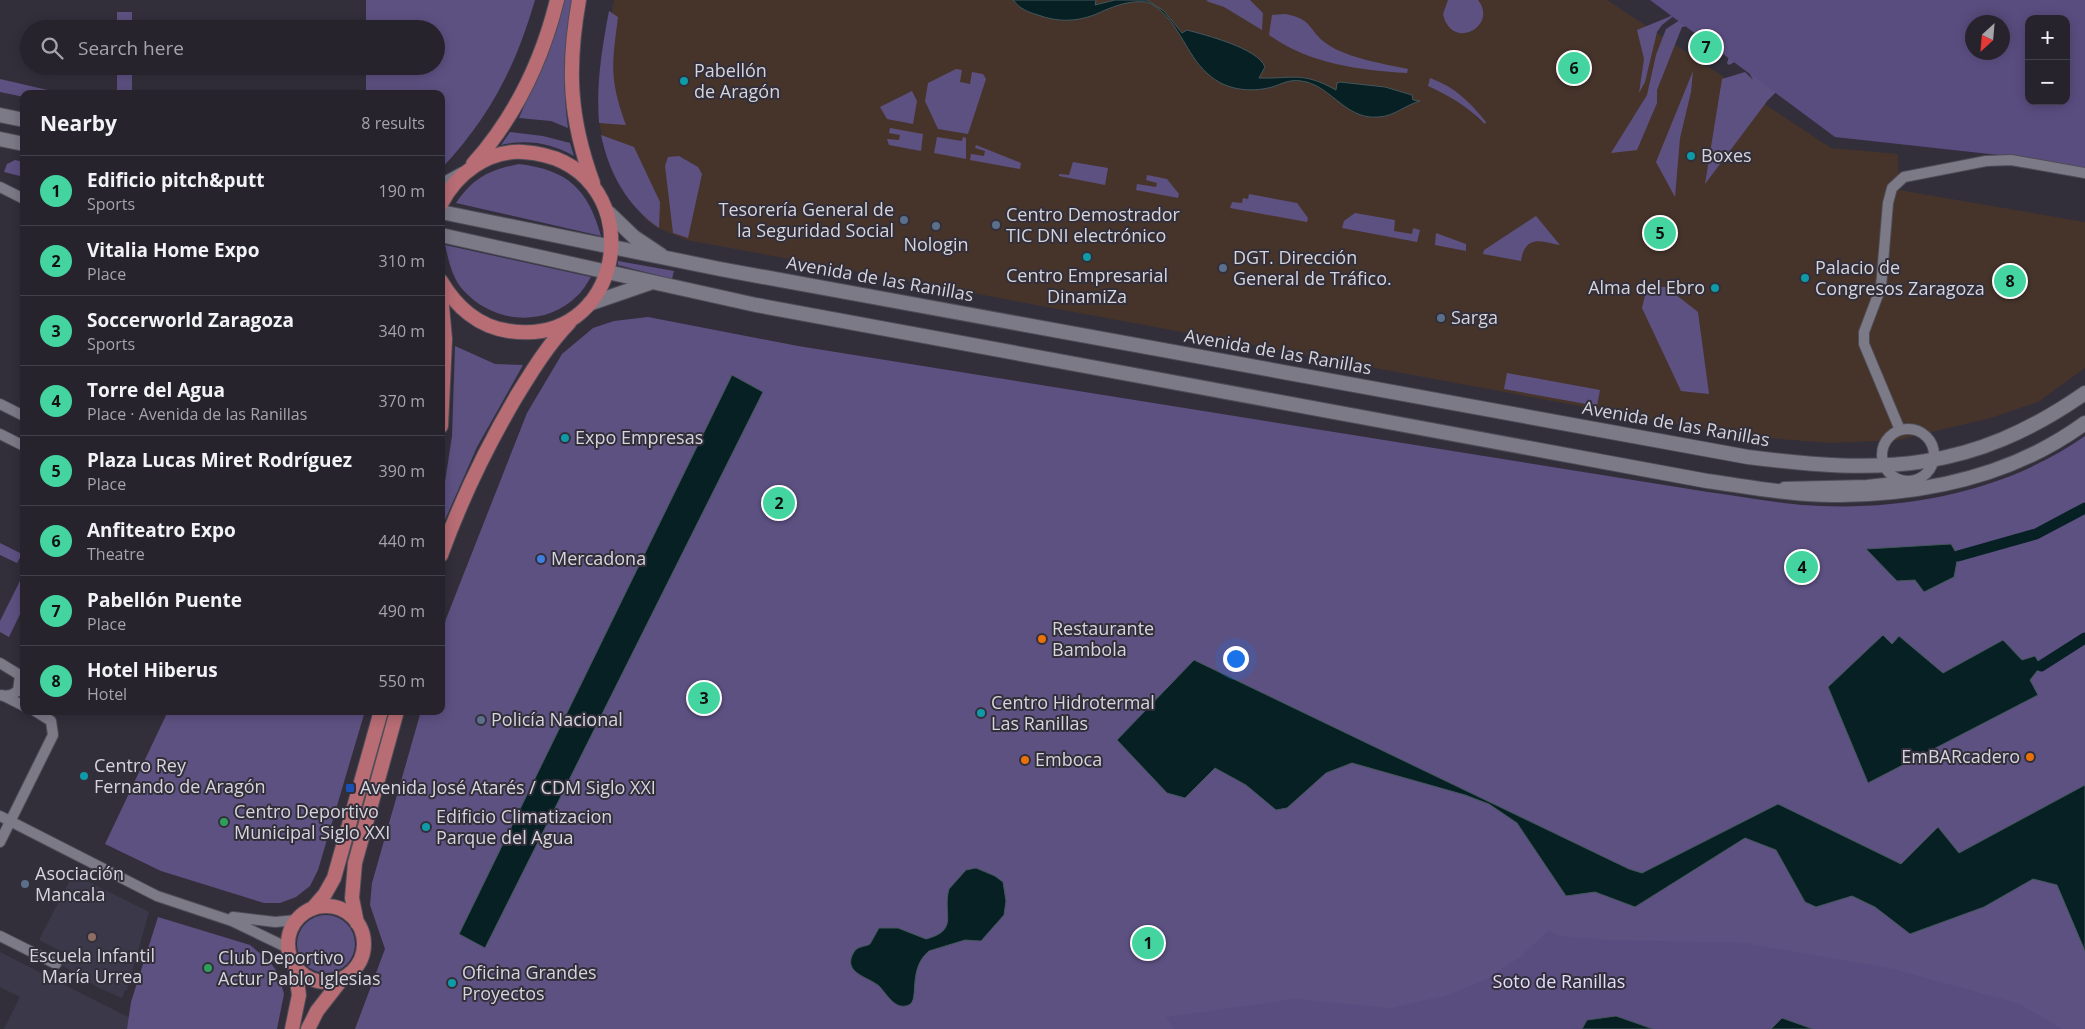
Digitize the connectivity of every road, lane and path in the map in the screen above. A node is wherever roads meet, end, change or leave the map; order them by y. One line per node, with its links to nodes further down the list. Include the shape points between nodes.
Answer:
1 (557, 0): 7 (main road, via 543,47 521,97 490,144)
2 (579, 0): 11 (main road, via 571,52 572,97 578,138)
3 (0, 115): 4 (main road)
4 (20, 119)
5 (0, 139): 6 (main road)
6 (20, 143)
7 (464, 173): 9 (main road); 11 (main road, via 498,155 537,153 556,158 574,168); 12 (main road)
8 (2085, 173): 28 (street, via 2000,160 1909,175 1895,183 1888,203 1881,287 1864,332 1864,344)
9 (445, 184)
10 (0, 187): 13 (street)
11 (595, 188): 15 (main road)
12 (445, 196)
13 (20, 197)
14 (445, 213): 17 (main road, Avenida de las Ranillas)
15 (609, 214): 17 (main road); 18 (main road, Avenida de las Ranillas, via 634,237)
16 (445, 236): 19 (main road, Avenida de las Ranillas)
17 (613, 249): 18 (main road, Avenida de las Ranillas); 19 (main road)
18 (666, 258): 32 (main road, Avenida de las Ranillas, via 1748,457 1842,467)
19 (608, 272): 20 (main road, Avenida de las Ranillas); 22 (main road)
20 (651, 283): 22 (main road, Avenida de las Ranillas); 33 (main road, Avenida de las Ranillas, via 1163,382 1708,481)
21 (445, 287): 23 (main road, via 466,312 501,330 520,333 540,331)
22 (589, 304): 23 (main road)
23 (576, 316): 34 (main road, via 539,360 496,432 464,495)
24 (2085, 393): 31 (main road, Avenida de las Ranillas, via 2049,418 2002,441)
25 (0, 404): 26 (street)
26 (20, 414)
27 (2085, 422): 32 (main road, Avenida de las Ranillas, via 2035,453 1965,481)
28 (1900, 430): 31 (street, via 1912,429 1923,434 1931,444); 32 (street, via 1888,439 1882,456)
29 (0, 434): 30 (street)
30 (20, 444)
31 (1934, 460): 32 (main road, Avenida de las Ranillas); 32 (street, Avenida de las Ranillas, via 1925,474)
32 (1900, 479): 33 (street, Avenida de las Ranillas); 33 (main road, Avenida de las Ranillas, via 1840,495)
33 (1771, 489)
34 (445, 545)
35 (0, 663): 36 (street)
36 (20, 678)
37 (20, 686): 38 (street, via 11,695)
38 (2, 695): 39 (street)
39 (20, 704)
40 (41, 715): 44 (street, via 51,721 53,735)
41 (380, 715): 46 (main road, via 334,878)
42 (395, 715): 49 (main road, via 355,863 352,898)
43 (0, 816): 44 (street)
44 (10, 822): 45 (street); 47 (street, via 157,896)
45 (0, 842)
46 (312, 909): 48 (main road); 49 (main road, via 322,906 337,908)
47 (217, 916): 48 (street, via 264,922); 51 (street)
48 (296, 920): 51 (main road)
49 (358, 923): 54 (main road, via 364,944 363,954 351,973)
50 (0, 936): 52 (street)
51 (288, 948): 53 (main road)
52 (56, 964)
53 (295, 967): 54 (main road, via 317,981); 55 (main road, via 299,995)
54 (342, 979): 56 (main road, via 317,1011)
55 (292, 1029)
56 (308, 1029)

